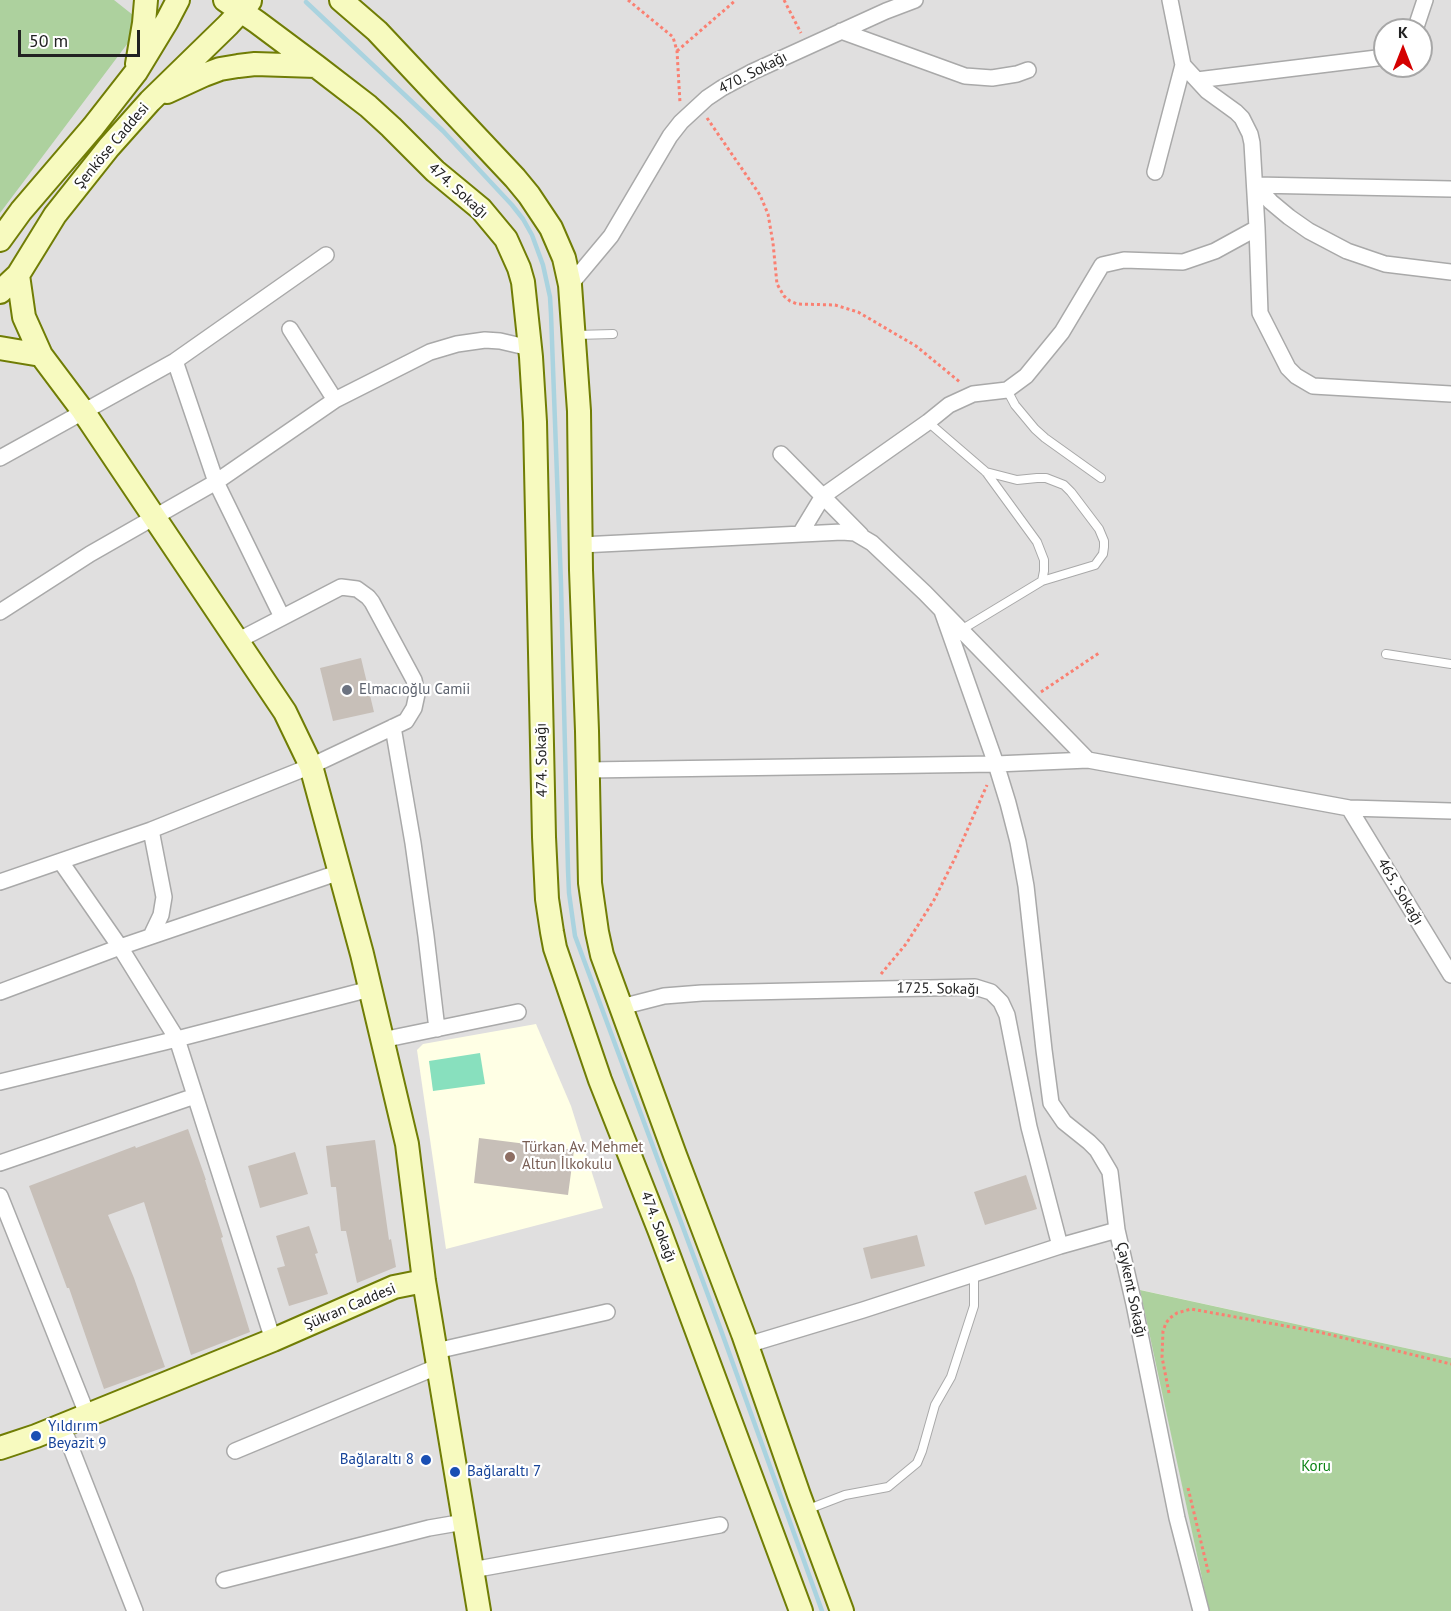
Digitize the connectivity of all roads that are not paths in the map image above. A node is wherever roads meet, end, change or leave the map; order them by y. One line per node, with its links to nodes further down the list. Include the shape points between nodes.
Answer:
1 (147, 0): 16 (street)
2 (178, 0): 16 (street, Şenköse Caddesi)
3 (340, 0): 27 (street, via 377,31 529,195 559,244)
4 (875, 0): 9 (street)
5 (915, 0): 9 (street, 470. Sokağı)
6 (1170, 0): 13 (street)
7 (1425, 0): 10 (street)
8 (238, 4): 14 (street, 474. Sokağı); 18 (street, Şenköse Caddesi)
9 (873, 17): 11 (street, 470. Sokağı)
10 (1419, 18)
11 (841, 31): 15 (street, via 965,75 992,78); 27 (street, 470. Sokağı, via 736,80 698,106 670,136 611,236)
12 (1373, 58): 17 (street)
13 (1183, 65): 17 (street); 19 (street)
14 (316, 66): 18 (street, via 255,64 220,69); 33 (street, 474. Sokağı, via 368,106 481,209 506,239 523,282)
15 (1028, 70)
16 (136, 72): 23 (street, Şenköse Caddesi)
17 (1197, 80): 20 (street, via 1247,126)
18 (150, 101): 26 (street, Şenköse Caddesi, via 55,215)
19 (1155, 172)
20 (1255, 185): 21 (street); 22 (street); 25 (street, via 1289,218 1347,252 1385,264)
21 (1451, 189)
22 (1257, 228): 36 (street, via 1215,251 1183,262 1124,260 1102,265 1062,332 1026,376); 37 (street, via 1260,313 1296,376 1313,386)
23 (0, 240)
24 (326, 255): 35 (street)
25 (1451, 272)
26 (18, 275): 28 (street, Şenköse Caddesi); 34 (street, via 24,317)
27 (570, 285): 31 (street)
28 (0, 292)
29 (290, 329): 38 (street)
30 (613, 334): 31 (lane)
31 (574, 335): 50 (street)
32 (0, 348): 34 (street)
33 (530, 348): 38 (street, via 500,341 457,344 430,352); 103 (street, 474. Sokağı, via 544,837 547,899 555,948 600,1080)
34 (41, 355): 39 (street)
35 (175, 361): 39 (street); 45 (street)
36 (1007, 390): 40 (street, via 973,394 948,405); 44 (lane, via 1035,429)
37 (1451, 394)
38 (334, 400): 45 (street)
39 (83, 411): 42 (street); 47 (street)
40 (928, 422): 43 (lane); 46 (street)
41 (781, 454): 46 (street)
42 (0, 458)
43 (986, 472): 51 (lane, via 1037,542 1044,560); 51 (lane, via 1017,480 1046,478 1064,485 1102,535 1103,554 1095,565)
44 (1101, 478)
45 (216, 482): 47 (street); 54 (street)
46 (823, 496): 48 (street); 49 (street)
47 (153, 517): 53 (street); 56 (street)
48 (800, 534): 49 (street, via 849,532); 50 (street)
49 (864, 537): 52 (street)
50 (581, 545): 63 (street)
51 (1042, 581): 55 (lane)
52 (942, 611): 55 (street); 61 (street)
53 (0, 612)
54 (282, 617): 56 (street); 59 (street, via 341,586 357,589 368,597 416,687 411,715 406,722)
55 (961, 630): 60 (street)
56 (237, 641): 62 (street, via 285,712)
57 (1386, 654): 58 (lane)
58 (1451, 664)
59 (393, 727): 62 (street); 77 (street, via 413,843)
60 (1088, 760): 61 (street); 64 (street)
61 (996, 764): 63 (street); 84 (street, via 1026,886 1051,1103 1064,1122 1097,1150 1110,1172)
62 (311, 766): 66 (street); 68 (street)
63 (588, 770): 75 (street, via 592,909 602,955)
64 (1349, 808): 65 (street); 72 (street, 465. Sokağı)
65 (1451, 811)
66 (151, 830): 67 (street); 70 (street, via 164,897)
67 (61, 862): 69 (street); 71 (street)
68 (340, 872): 70 (street); 73 (street)
69 (0, 882)
70 (151, 936): 71 (street)
71 (120, 947): 74 (street); 78 (street)
72 (1451, 975)
73 (370, 989): 78 (street); 79 (street)
74 (0, 992)
75 (621, 1007): 85 (street, 1725. Sokağı, via 683,993 975,987 991,992 1007,1015 1029,1126); 90 (street)
76 (518, 1012): 77 (street)
77 (437, 1029): 79 (street)
78 (177, 1039): 80 (street); 81 (street)
79 (382, 1040): 87 (street, via 407,1144)
80 (0, 1082)
81 (195, 1096): 82 (street); 89 (street)
82 (0, 1163)
83 (0, 1196): 92 (street)
84 (1118, 1230): 85 (street, Çaykent Sokağı); 105 (street, Çaykent Sokağı, via 1177,1518)
85 (1060, 1246): 86 (street, Çaykent Sokağı)
86 (974, 1274): 90 (street, Çaykent Sokağı); 96 (lane, via 974,1306 917,1463 888,1487 845,1495)
87 (424, 1281): 89 (street, Şükran Caddesi, via 394,1287); 91 (street)
88 (607, 1312): 91 (street)
89 (273, 1340): 92 (street, Şükran Caddesi)
90 (747, 1345): 96 (street)
91 (437, 1359): 95 (street); 97 (street)
92 (87, 1414): 93 (street, Şükran Caddesi)
93 (62, 1425): 94 (street, Şükran Caddesi); 101 (street)
94 (0, 1448)
95 (235, 1450)
96 (805, 1510): 104 (street)
97 (464, 1522): 99 (street); 100 (street)
98 (720, 1525): 99 (street)
99 (472, 1570): 102 (street)
100 (224, 1580)
101 (135, 1611)
102 (479, 1611)
103 (801, 1611)
104 (842, 1611)
105 (1201, 1611)

